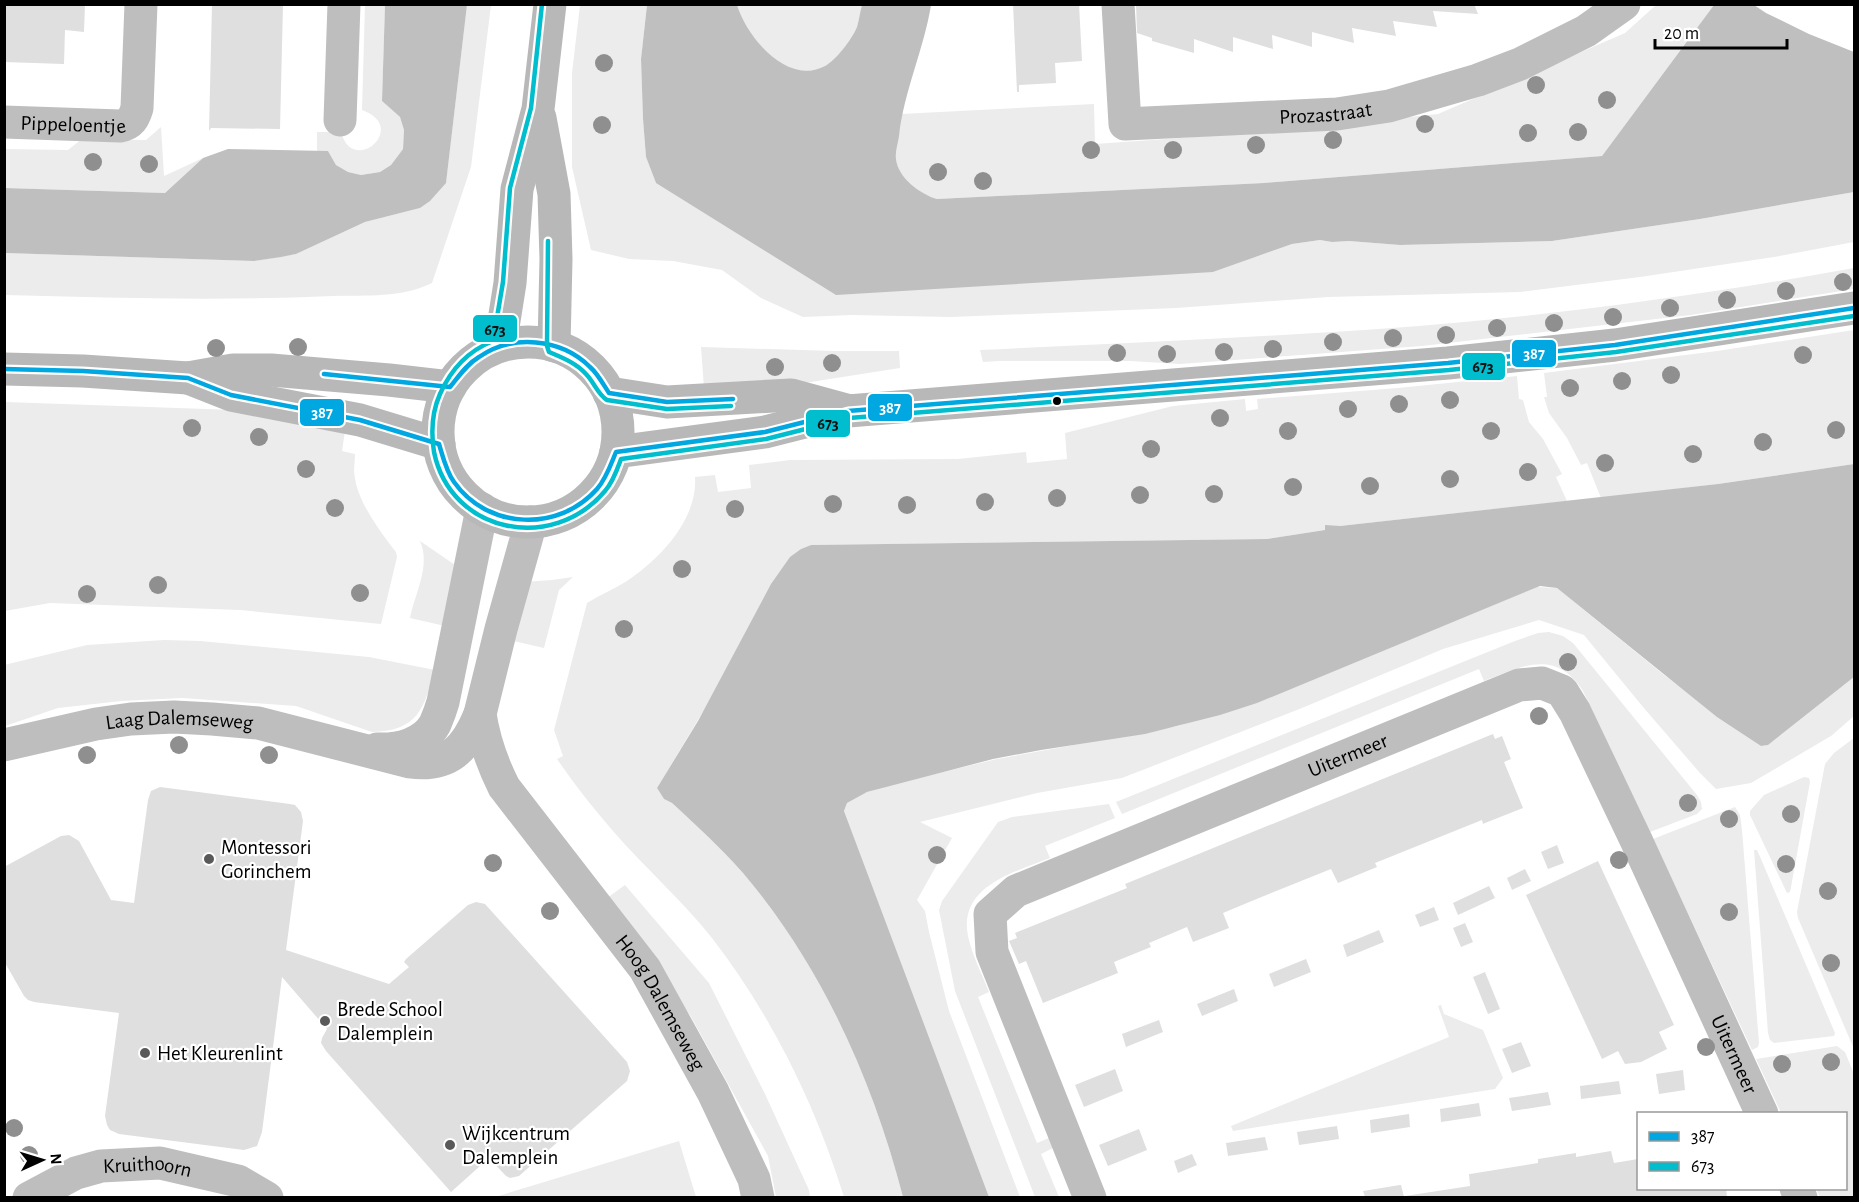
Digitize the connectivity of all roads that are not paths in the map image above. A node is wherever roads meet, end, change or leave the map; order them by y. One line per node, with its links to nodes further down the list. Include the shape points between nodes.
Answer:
1 (141, 4): 8 (street, Pippeloentje, via 137,108 128,124)
2 (344, 4): 7 (street)
3 (550, 4): 6 (main road)
4 (1118, 4): 5 (street, Prozastraat, via 1125,124 1337,114 1389,106 1520,64 1586,31)
5 (1624, 4)
6 (538, 109): 10 (main road, via 518,189); 11 (main road, via 554,194)
7 (340, 120)
8 (4, 123)
9 (1854, 308): 16 (main road, via 1615,345 1448,363)
10 (500, 346): 11 (main road, via 527,342); 14 (main road, via 480,355)
11 (554, 346): 15 (main road, via 587,363)
12 (4, 369): 13 (main road)
13 (188, 378): 14 (main road, via 233,370 272,370); 17 (main road, via 231,395 360,420)
14 (450, 387): 17 (main road, via 442,405)
15 (609, 393): 16 (main road, via 667,402 790,395); 18 (main road, via 616,412)
16 (848, 411): 18 (main road, via 765,432)
17 (439, 444): 19 (main road, via 453,481)
18 (616, 452): 20 (main road, via 599,487 585,501 551,519)
19 (482, 509): 20 (main road); 21 (street, Laag Dalemseweg)
20 (531, 522): 22 (street, Laag Dalemseweg)
21 (443, 702): 24 (street, Laag Dalemseweg, via 434,725 421,740 396,748); 25 (street, Hoog Dalemseweg, via 445,720)
22 (480, 714): 25 (street, Laag Dalemseweg); 26 (street, Hoog Dalemseweg, via 489,754 504,787)
23 (4, 745): 24 (street, Laag Dalemseweg, via 96,724 174,717 258,723)
24 (354, 747): 25 (street, Laag Dalemseweg, via 427,764 441,761)
25 (461, 748): 26 (street, Hoog Dalemseweg)
26 (531, 823): 30 (street, Hoog Dalemseweg, via 645,969 713,1092 754,1179)
27 (1762, 1112): 31 (street, Uitermeer, via 1575,712 1562,691 1542,683 1519,685 1016,891 990,914 992,952)
28 (29, 1197): 29 (street, Kruithoorn, via 76,1173 101,1166 160,1164 238,1181)
29 (267, 1197)
30 (758, 1197)
31 (1090, 1197)

